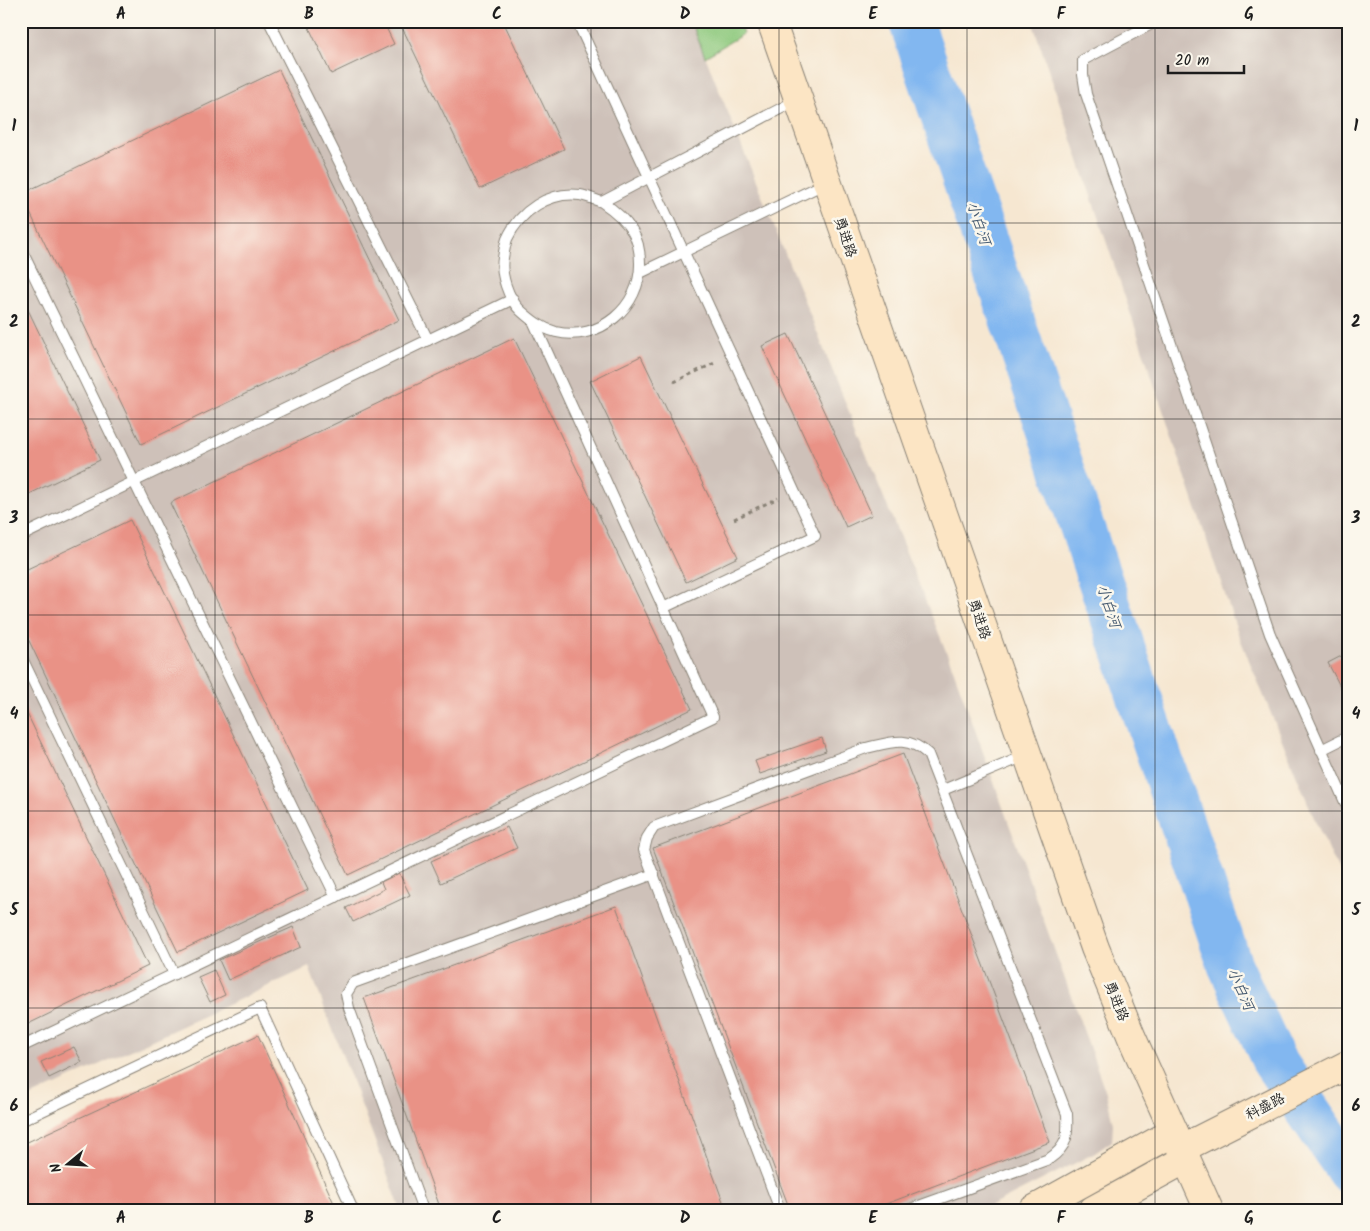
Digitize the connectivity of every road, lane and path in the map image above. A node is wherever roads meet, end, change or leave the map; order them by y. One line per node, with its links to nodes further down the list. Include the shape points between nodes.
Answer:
1 (269, 21): 14 (lane)
2 (577, 21): 6 (lane)
3 (771, 21): 5 (street, 勇进路)
4 (1157, 21): 24 (lane, via 1083,60 1086,94 1270,634)
5 (798, 100): 6 (lane); 7 (street, 勇进路)
6 (649, 177): 8 (lane); 10 (lane)
7 (827, 182): 10 (lane); 25 (street, 勇进路)
8 (602, 202): 11 (lane, via 620,214 633,232 640,252); 12 (lane, via 580,195 557,196 535,205 518,220 506,240 502,263)
9 (21, 249): 17 (lane)
10 (684, 252): 11 (lane); 15 (lane)
11 (640, 273): 13 (lane, via 634,296 620,314 601,328 578,334 555,332)
12 (512, 299): 13 (lane); 14 (lane)
13 (534, 323): 21 (lane)
14 (428, 340): 17 (lane)
15 (731, 355): 16 (path); 18 (lane)
16 (674, 382)
17 (134, 482): 20 (lane); 29 (lane)
18 (794, 490): 19 (path); 21 (lane, via 815,536)
19 (734, 519)
20 (21, 536)
21 (663, 608): 29 (lane, via 713,717)
22 (21, 656): 30 (lane)
23 (1349, 736): 24 (lane)
24 (1321, 750): 27 (lane)
25 (1028, 754): 26 (lane); 34 (street, 勇进路, via 1095,948)
26 (943, 790): 28 (lane, via 928,754 919,746 908,742 866,748 654,827 644,850); 38 (lane, via 1067,1114 1068,1128 1066,1143 1049,1159)
27 (1349, 811)
28 (654, 874): 36 (lane, via 353,983 346,994 348,1008); 37 (lane)
29 (336, 897): 30 (lane)
30 (174, 974): 31 (lane)
31 (21, 1047)
32 (1349, 1064): 34 (street, 科盛路)
33 (21, 1121): 35 (lane, via 260,1008)
34 (1181, 1146): 39 (street, 科盛路); 40 (street, 科盛路); 41 (street, 勇进路)
35 (352, 1210)
36 (423, 1210)
37 (780, 1210)
38 (908, 1210)
39 (1033, 1210)
40 (1093, 1210)
41 (1209, 1210)

